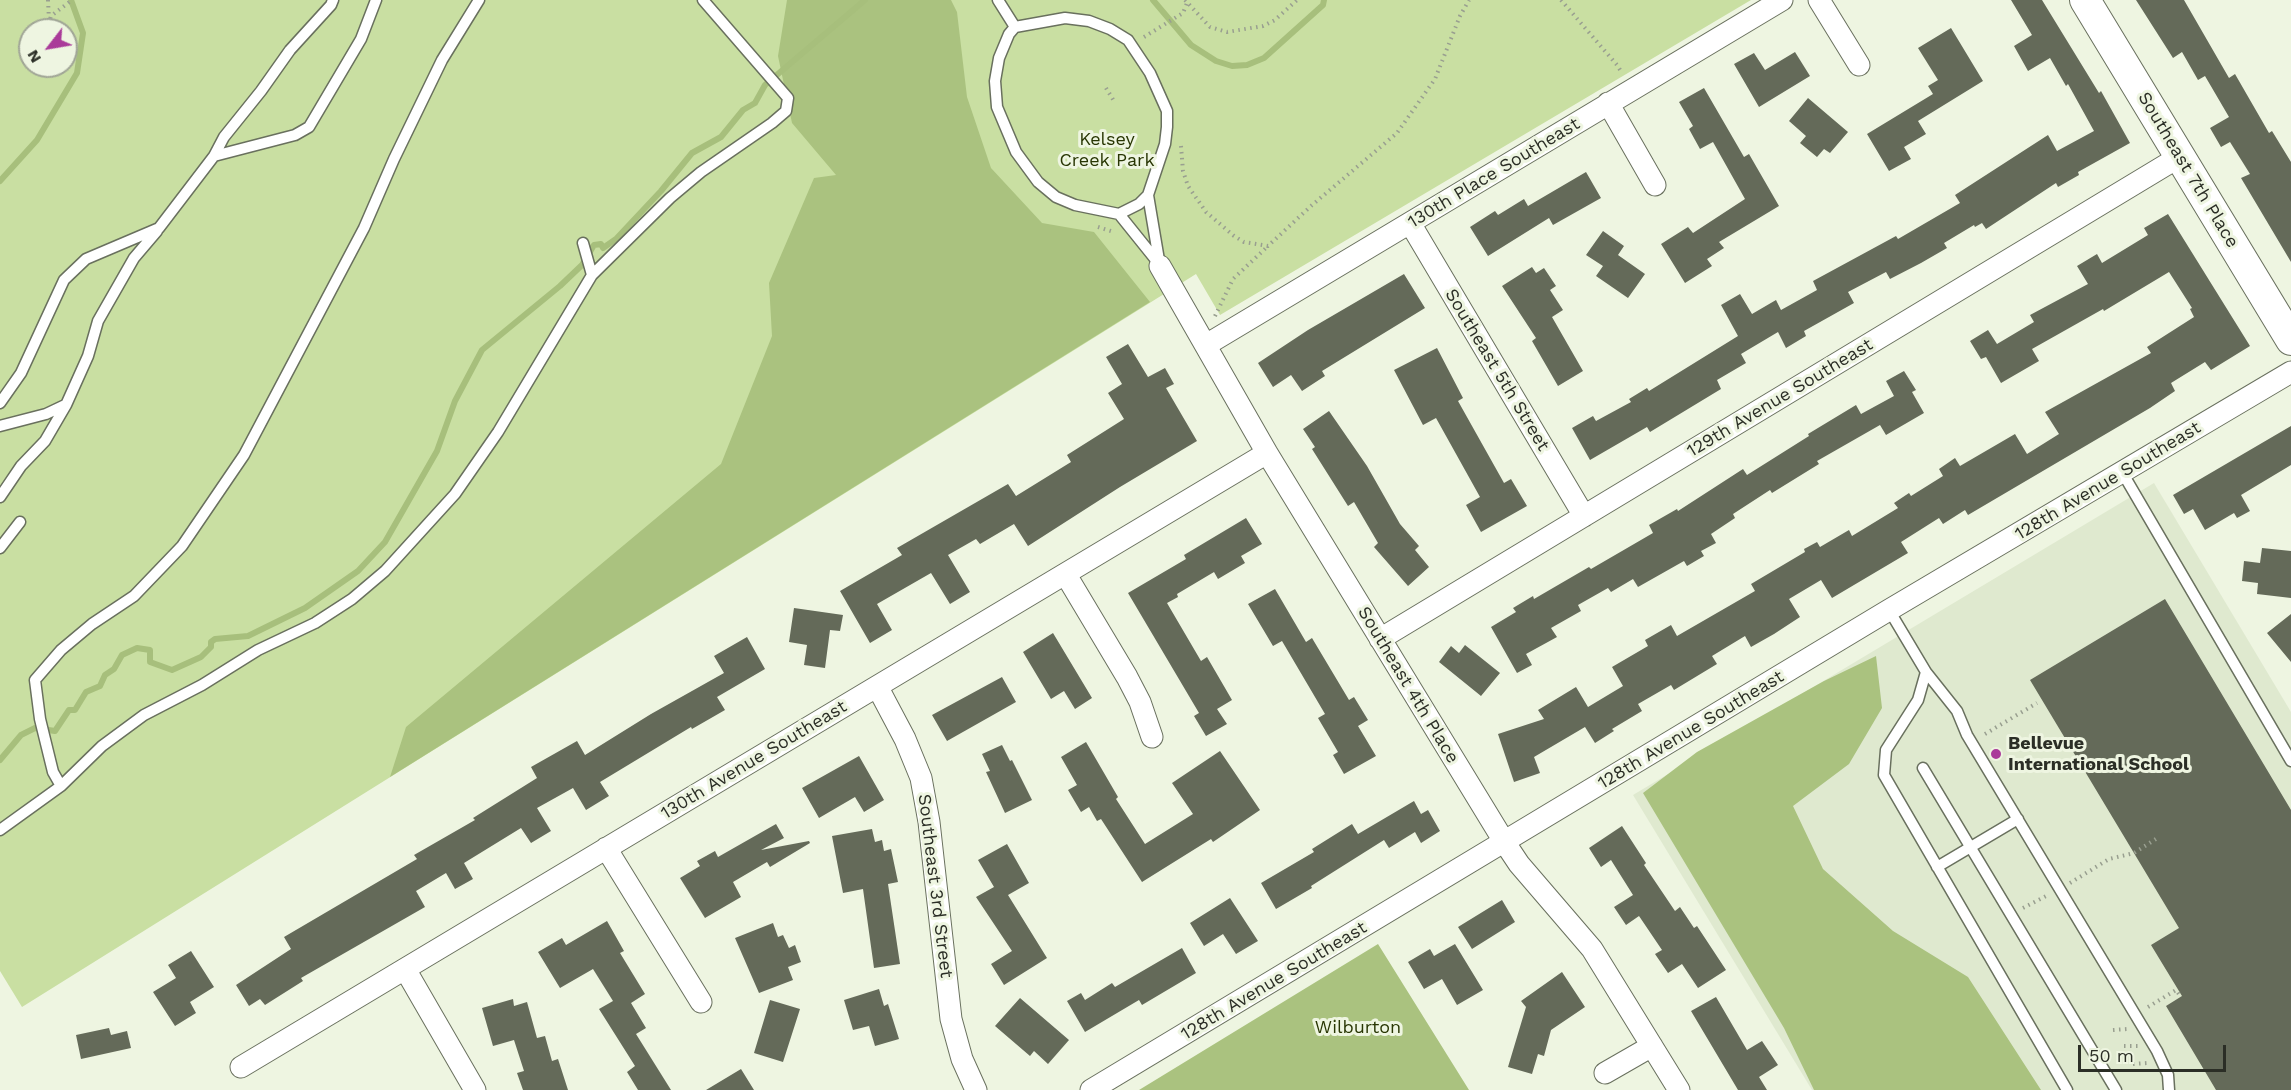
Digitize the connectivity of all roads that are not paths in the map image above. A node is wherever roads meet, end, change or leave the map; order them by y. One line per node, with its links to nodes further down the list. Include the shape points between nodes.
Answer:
1 (333, 0): 12 (lane, via 290,50)
2 (376, 0): 12 (lane, via 361,39 309,127 295,135)
3 (479, 0): 42 (lane, via 442,60 364,228 244,455 182,546 134,596 92,624 35,680 53,772)
4 (703, 0): 21 (lane, via 788,98 786,111 670,198)
5 (998, 0): 9 (lane)
6 (1782, 0): 11 (street, 130th Place Southeast)
7 (1819, 0): 10 (street)
8 (2085, 0): 13 (street, Southeast 7th Place)
9 (1015, 27): 15 (lane, via 1076,18 1110,29 1128,40 1150,73 1167,111 1165,144); 16 (lane, via 1004,44 996,81 997,107 1016,152 1038,182 1056,197)
10 (1859, 65)
11 (1608, 103): 14 (street); 17 (street, 130th Place Southeast)
12 (214, 156): 18 (lane)
13 (2179, 157): 22 (street, Southeast 7th Place); 31 (street, 129th Avenue Southeast)
14 (1655, 185)
15 (1148, 195): 16 (lane); 20 (lane)
16 (1119, 214): 20 (lane)
17 (1410, 223): 23 (street, 130th Place Southeast); 31 (street, Southeast 5th Street)
18 (159, 228): 25 (lane, via 86,259 64,280 21,373); 26 (lane, via 134,258 98,321 88,356)
19 (583, 243): 21 (lane)
20 (1160, 266): 23 (street, Southeast 4th Place)
21 (592, 275): 42 (lane, via 498,432 455,494 386,571 315,623 258,650 144,715 102,746)
22 (2291, 339)
23 (1206, 345): 28 (street, Southeast 4th Place)
24 (2291, 372): 29 (street, 128th Avenue Southeast)
25 (0, 403)
26 (66, 405): 27 (lane); 30 (lane, via 45,441 21,466)
27 (0, 426)
28 (1267, 453): 34 (street, 130th Avenue Southeast); 36 (street, Southeast 4th Place)
29 (2122, 472): 35 (street, 128th Avenue Southeast); 40 (lane)
30 (0, 497)
31 (1584, 516): 36 (street, 129th Avenue Southeast)
32 (20, 522): 33 (lane)
33 (0, 548)
34 (1066, 575): 38 (street, 130th Avenue Southeast); 39 (street, via 1140,702)
35 (1889, 610): 37 (lane); 45 (street, 128th Avenue Southeast)
36 (1380, 639): 45 (street, Southeast 4th Place)
37 (1926, 672): 43 (lane, via 1957,711 1967,735); 48 (lane, via 1918,700 1886,750 1884,775)
38 (878, 688): 47 (street, 130th Avenue Southeast); 55 (street, Southeast 3rd Street, via 921,778 951,1019)
39 (1152, 737)
40 (2291, 761)
41 (1923, 768): 46 (lane)
42 (62, 786): 44 (lane)
43 (2018, 819): 46 (lane); 60 (lane, via 2157,1051 2168,1075)
44 (0, 830)
45 (1505, 843): 51 (street, Southeast 4th Place, via 1592,949); 56 (street, 128th Avenue Southeast)
46 (1971, 847): 48 (lane); 59 (lane)
47 (606, 848): 49 (street, 130th Avenue Southeast); 50 (street)
48 (1937, 867): 58 (lane)
49 (405, 969): 52 (street, 130th Avenue Southeast); 54 (street)
50 (701, 1002)
51 (1652, 1046): 53 (street); 57 (street, Southeast 4th Place)
52 (241, 1067)
53 (1605, 1073)
54 (475, 1090)
55 (976, 1090)
56 (1091, 1090)
57 (1679, 1090)
58 (2067, 1090)
59 (2116, 1090)
60 (2169, 1090)

